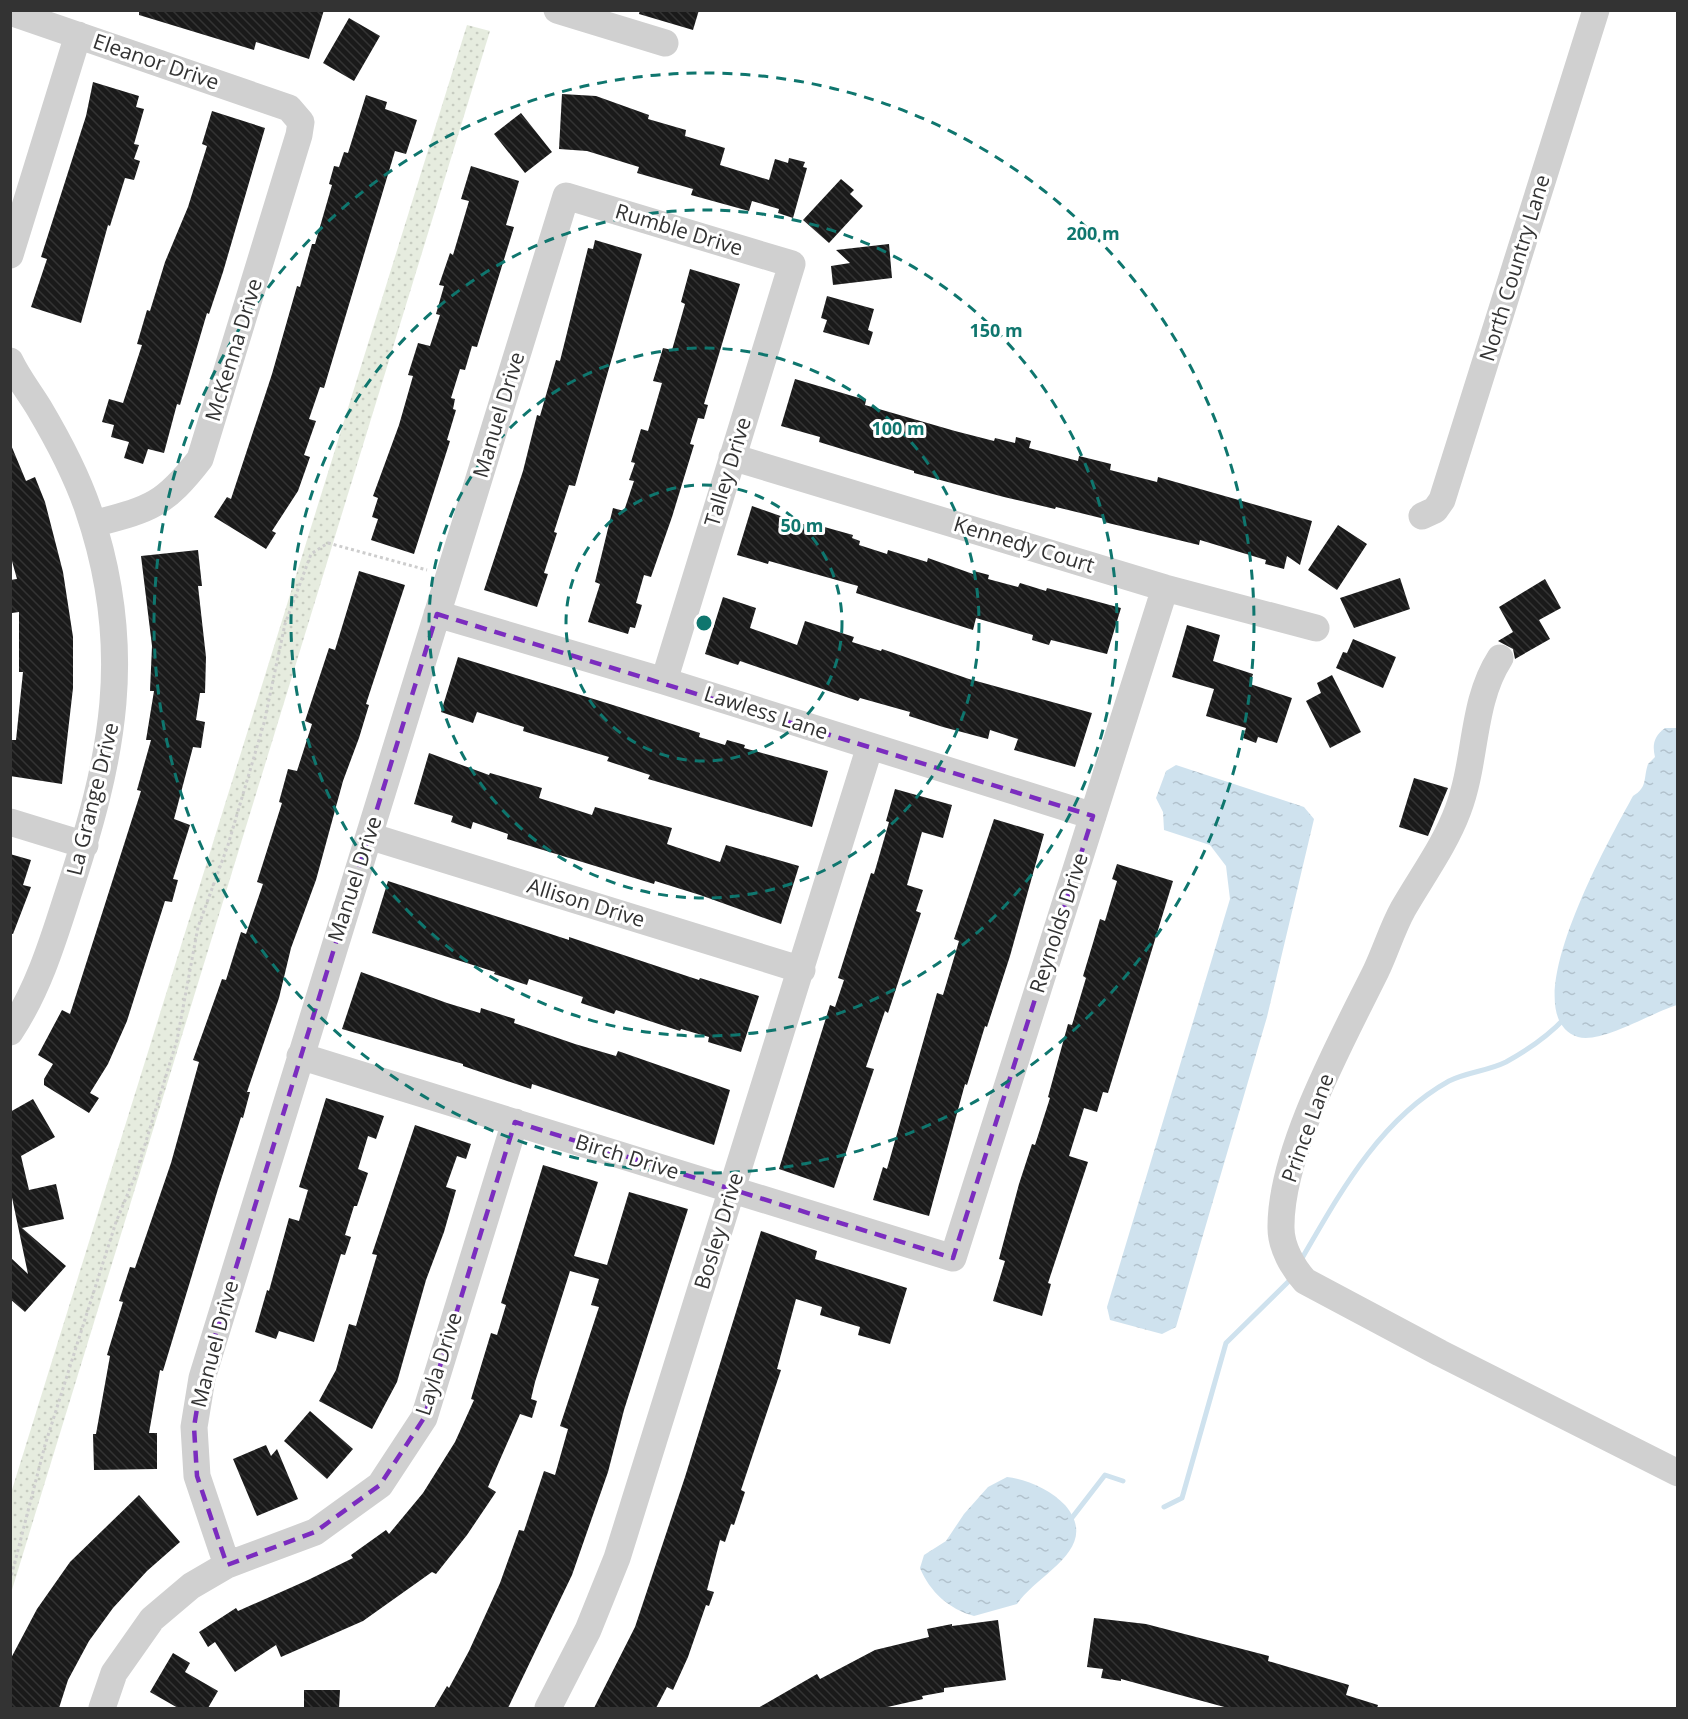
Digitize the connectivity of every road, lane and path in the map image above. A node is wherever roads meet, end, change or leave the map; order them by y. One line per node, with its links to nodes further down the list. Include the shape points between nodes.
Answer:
1 (557, 10): 5 (street)
2 (1596, 10): 12 (street, North Country Lane, via 1442,500 1435,510)
3 (10, 12): 4 (street, Eleanor Drive)
4 (78, 35): 6 (street, Eleanor Drive, via 289,108); 8 (street)
5 (665, 44)
6 (298, 116): 13 (street, McKenna Drive, via 300,135 200,459 178,488 148,509)
7 (566, 196): 9 (street, Rumble Drive); 14 (street, Manuel Drive)
8 (10, 255)
9 (792, 264): 11 (street, Talley Drive)
10 (10, 362): 13 (street, La Grange Drive, via 70,466)
11 (732, 457): 15 (street, Kennedy Court); 19 (street, Talley Drive)
12 (1422, 516)
13 (93, 524): 24 (street, La Grange Drive, via 110,596 116,687 104,773)
14 (449, 576): 16 (street, Manuel Drive); 33 (path, via 328,543 311,554 285,624 264,723 228,845 198,927 177,1040 45,1445)
15 (1165, 588): 17 (street, Kennedy Court); 21 (street, Reynolds Drive)
16 (437, 614): 19 (street, Lawless Lane); 23 (street, Manuel Drive)
17 (1316, 628)
18 (1500, 658): 31 (street, Prince Lane, via 1484,695 1459,809 1388,938 1300,1138 1282,1205 1281,1231 1286,1250 1305,1281)
19 (664, 681): 20 (street, Lawless Lane)
20 (870, 746): 21 (street, Lawless Lane); 25 (street, Bosley Drive)
21 (1093, 816): 30 (street, Reynolds Drive)
22 (10, 822): 24 (street)
23 (369, 836): 25 (street, Allison Drive); 27 (street, Manuel Drive)
24 (85, 845): 26 (street, La Grange Drive, via 43,969)
25 (802, 970): 29 (street, Bosley Drive)
26 (10, 1032)
27 (300, 1056): 28 (street, Birch Drive); 32 (street, Manuel Drive, via 202,1378 194,1428 197,1476)
28 (515, 1122): 29 (street, Birch Drive); 32 (street, Layla Drive, via 424,1418 380,1485 315,1532)
29 (732, 1190): 30 (street, Birch Drive); 35 (street, Bosley Drive, via 617,1558 588,1630)
30 (953, 1258)
31 (1677, 1473)
32 (227, 1565): 34 (street, Layla Drive, via 191,1586 152,1619 114,1673)
33 (10, 1581)
34 (102, 1708)
35 (548, 1708)

